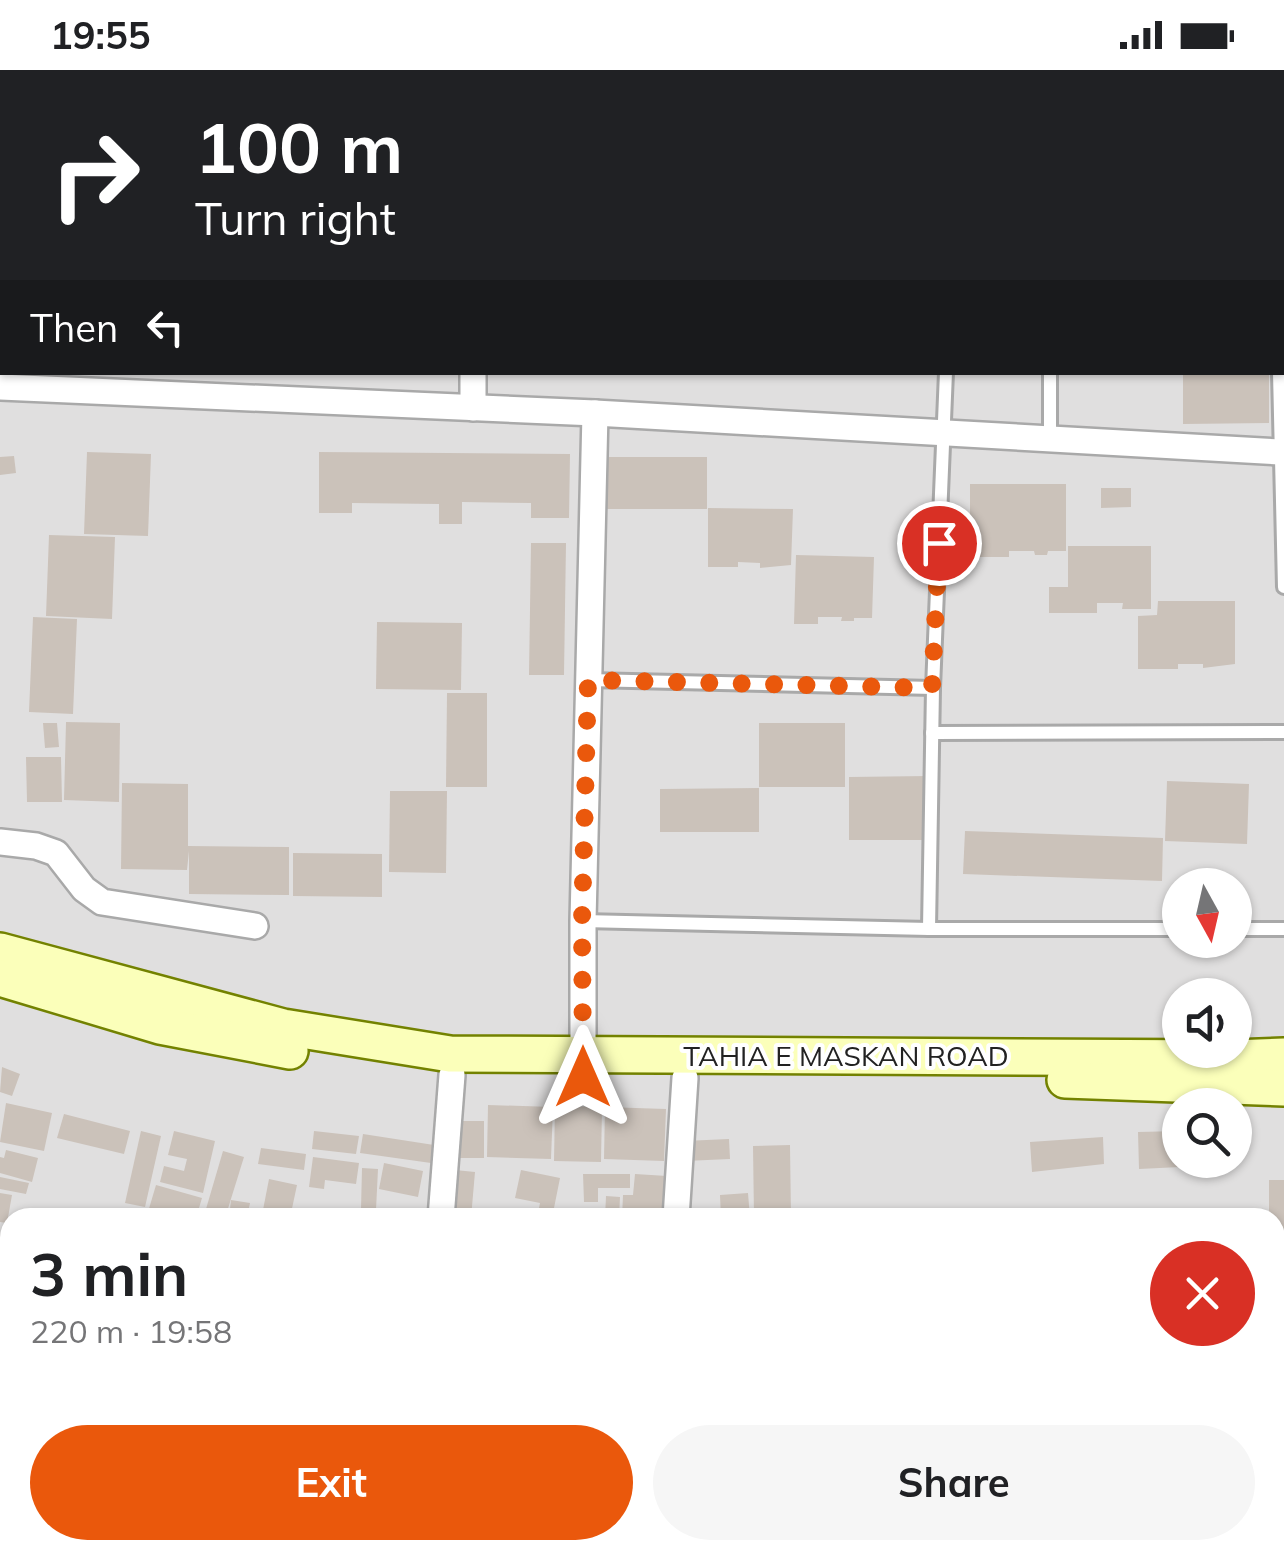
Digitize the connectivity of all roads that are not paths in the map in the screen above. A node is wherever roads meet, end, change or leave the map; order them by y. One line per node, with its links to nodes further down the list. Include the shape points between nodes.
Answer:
1 (473, 375): 6 (street)
2 (946, 375): 8 (lane)
3 (1050, 375): 9 (lane)
4 (1278, 375): 10 (lane)
5 (0, 388): 6 (street)
6 (473, 408): 7 (street)
7 (595, 414): 8 (street); 12 (street)
8 (944, 434): 9 (street); 13 (lane)
9 (1050, 438): 10 (street)
10 (1280, 452): 11 (lane)
11 (1284, 587)
12 (588, 680): 13 (lane); 17 (street)
13 (932, 688): 15 (lane)
14 (1284, 732): 15 (lane)
15 (932, 733): 19 (lane)
16 (0, 842): 18 (street, via 56,853 102,902)
17 (582, 921): 19 (lane); 26 (street)
18 (256, 926)
19 (930, 929): 20 (lane)
20 (1162, 929)
21 (1252, 929): 22 (lane)
22 (1284, 930)
23 (0, 951): 26 (main road, TAHIA E MASKAN ROAD, via 283,1028)
24 (0, 978): 27 (main road, TAHIA E MASKAN ROAD, via 160,1026)
25 (1284, 1056): 26 (main road, TAHIA E MASKAN ROAD)
26 (583, 1066): 27 (main road, TAHIA E MASKAN ROAD); 28 (main road, TAHIA E MASKAN ROAD)
27 (452, 1075): 30 (street)
28 (685, 1078): 29 (main road, TAHIA E MASKAN ROAD); 31 (street)
29 (1284, 1088)
30 (441, 1208)
31 (677, 1208)

